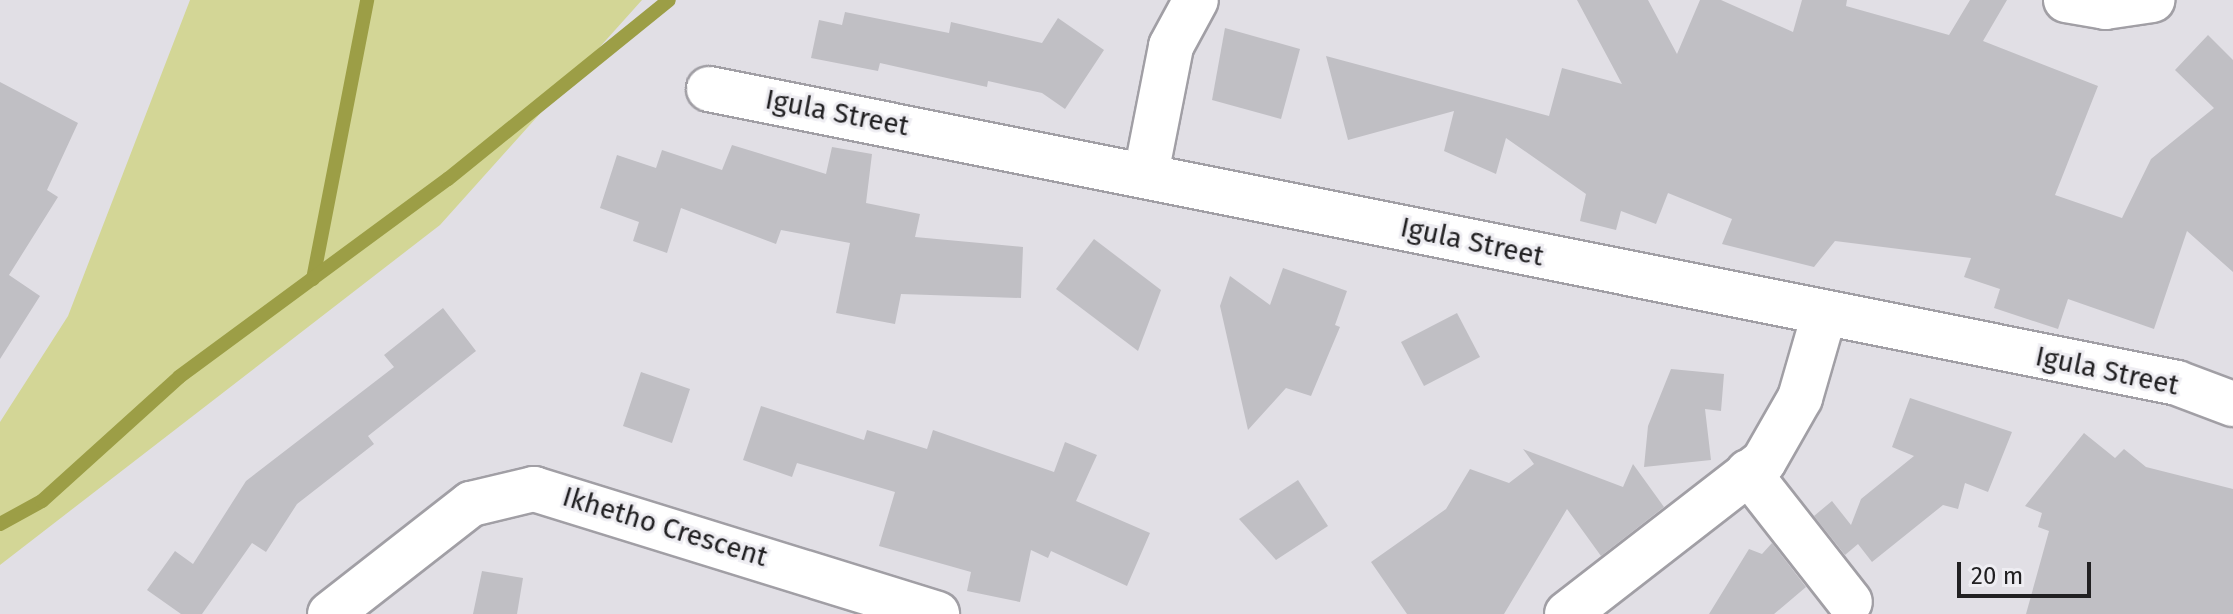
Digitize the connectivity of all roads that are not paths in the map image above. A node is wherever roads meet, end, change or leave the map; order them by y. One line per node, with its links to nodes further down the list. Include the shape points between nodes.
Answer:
1 (1196, 0): 5 (street, via 1171,46)
2 (2066, 0): 3 (street, via 2105,7)
3 (2152, 0)
4 (709, 89): 5 (street, Igula Street)
5 (1146, 174): 6 (street, Igula Street)
6 (1824, 315): 7 (street, Igula Street, via 2177,383); 8 (street, via 1785,435)
7 (2233, 404)
8 (1748, 472): 9 (street); 12 (street)
9 (1850, 602)
10 (330, 614): 11 (street, Ikhetho Crescent, via 471,504 534,489)
11 (937, 614)
12 (1567, 614)

